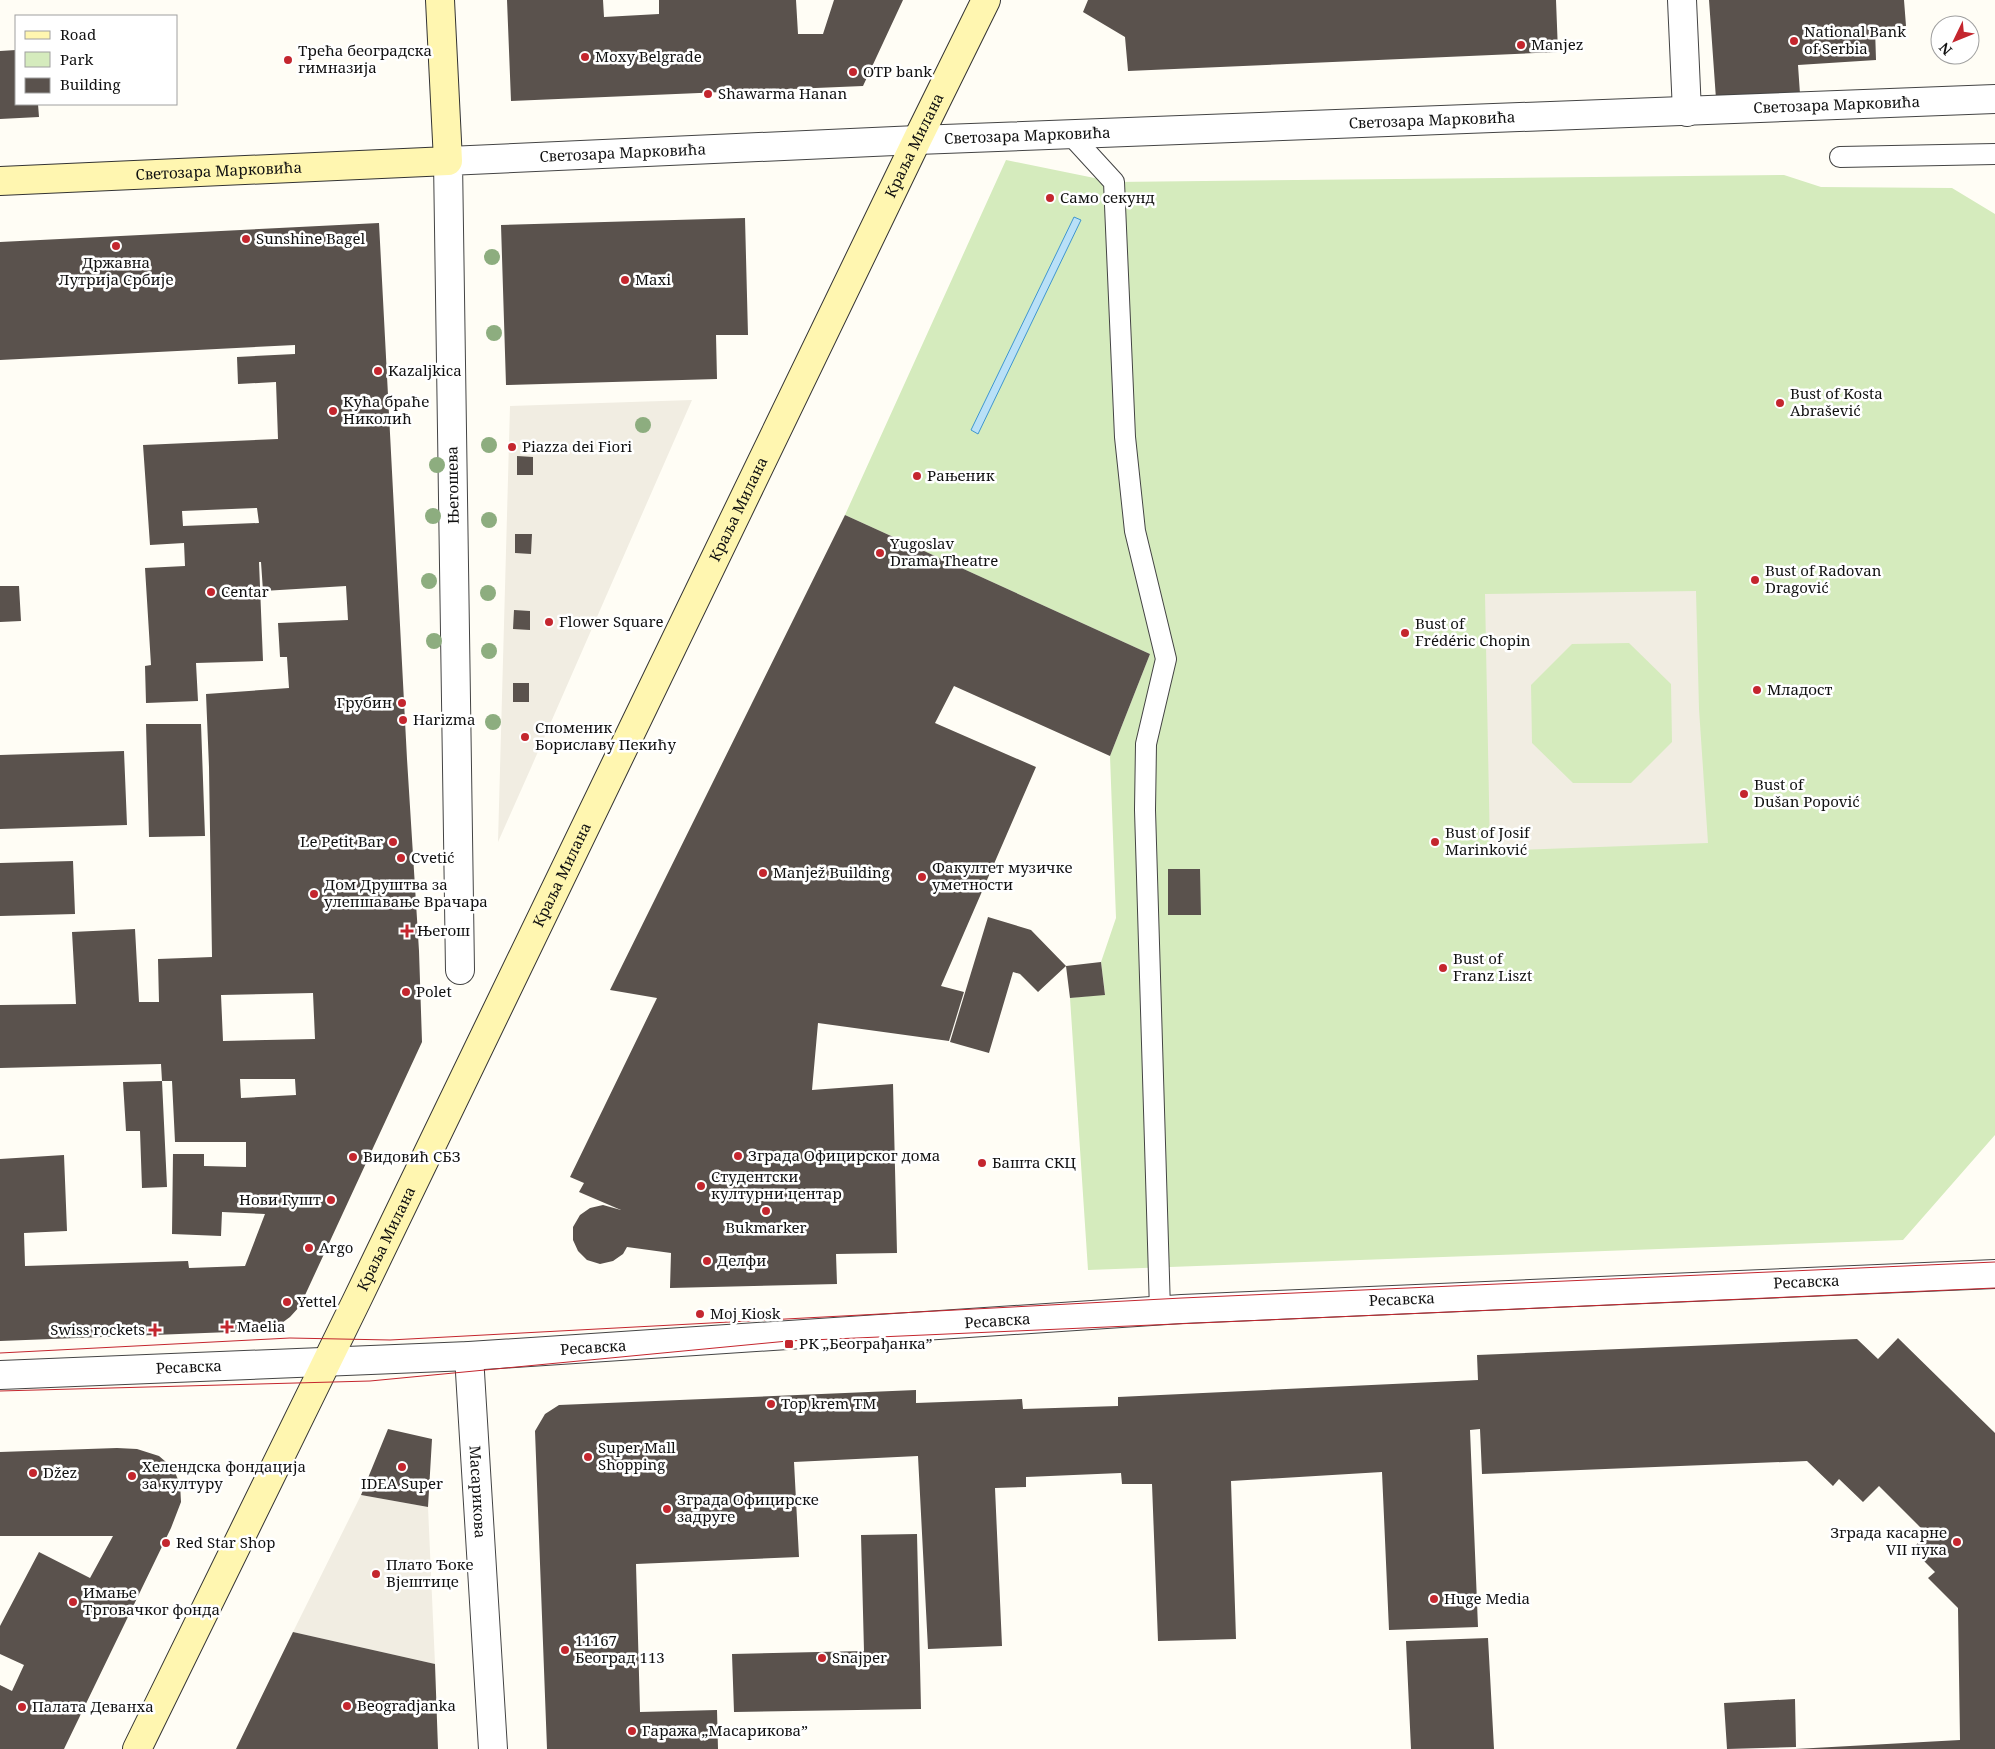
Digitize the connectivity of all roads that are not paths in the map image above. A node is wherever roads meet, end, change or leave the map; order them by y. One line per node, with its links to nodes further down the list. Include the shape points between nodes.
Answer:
1 (440, 0): 10 (main road, Његошева)
2 (986, 0): 7 (main road, Краља Милана)
3 (1682, 0): 5 (street)
4 (1995, 99): 5 (street, Светозара Марковића)
5 (1687, 112): 6 (street, Светозара Марковића)
6 (1070, 134): 7 (street, Светозара Марковића); 14 (lane, via 1114,182 1125,437 1135,531 1166,659 1146,744 1144,810)
7 (917, 140): 10 (street, Светозара Марковића); 16 (main road, Краља Милана)
8 (1995, 154): 9 (lane)
9 (1840, 157)
10 (448, 161): 11 (main road, Светозара Марковића); 12 (street, Његошева)
11 (0, 181)
12 (460, 970)
13 (1995, 1274): 14 (street, Ресавска)
14 (1160, 1310): 15 (street, Ресавска)
15 (469, 1356): 16 (street, Ресавска); 19 (street, Масарикова)
16 (326, 1362): 17 (street, Ресавска); 18 (main road, Краља Милана)
17 (0, 1375)
18 (137, 1749)
19 (493, 1749)

